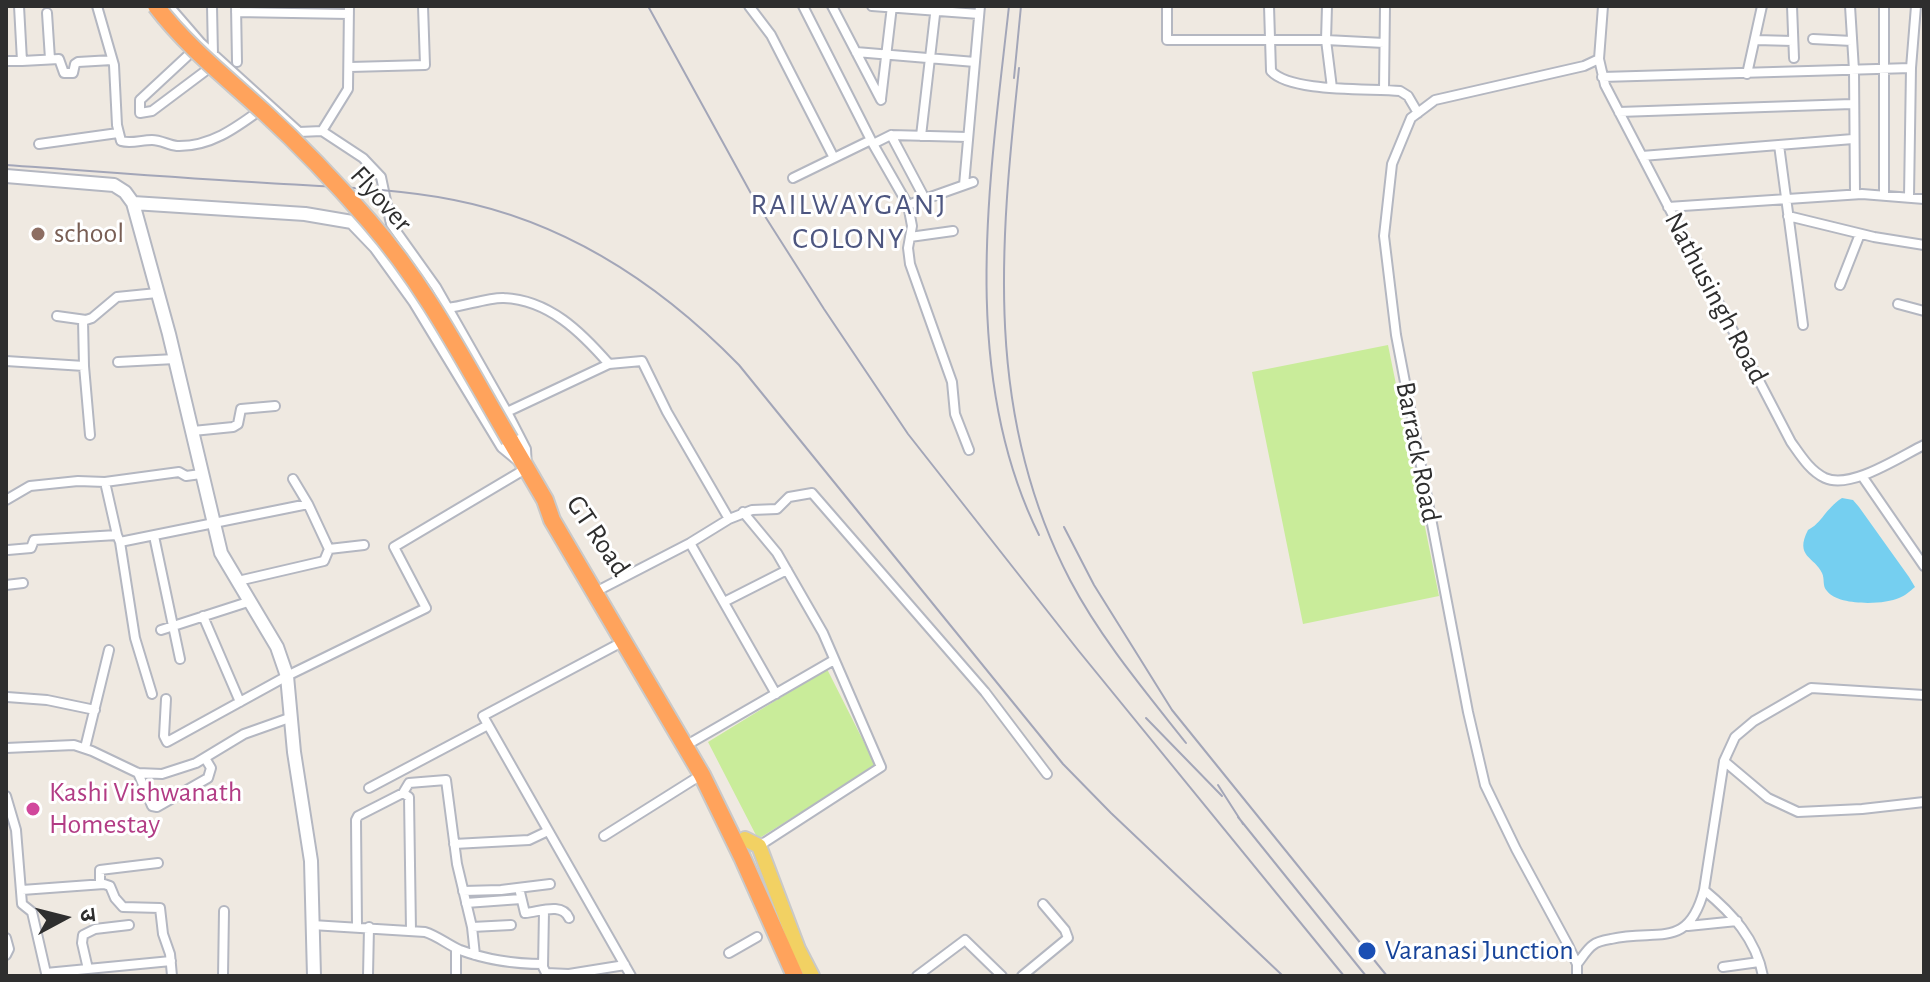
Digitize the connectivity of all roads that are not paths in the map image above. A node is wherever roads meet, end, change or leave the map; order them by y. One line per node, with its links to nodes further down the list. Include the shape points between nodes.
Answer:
1 (19, 6): 44 (street)
2 (97, 6): 42 (street)
3 (156, 6): 107 (highway, Flyover, bridge, via 395,252 452,337)
4 (169, 6): 33 (street)
5 (212, 6): 38 (street)
6 (423, 6): 47 (street, via 425,65)
7 (749, 6): 69 (street, via 771,35)
8 (803, 6): 65 (street)
9 (832, 6): 35 (street)
10 (872, 6): 21 (street)
11 (1167, 6): 28 (street, via 1167,40)
12 (1269, 6): 28 (street)
13 (1327, 6): 29 (street)
14 (1385, 6): 34 (street)
15 (1603, 6): 41 (street, Nathusingh Road)
16 (1762, 6): 30 (street)
17 (1792, 6): 31 (street)
18 (1850, 6): 32 (street)
19 (1884, 6): 50 (street)
20 (1916, 6): 48 (street)
21 (892, 7): 23 (street); 36 (street)
22 (236, 9): 24 (street); 45 (street)
23 (936, 9): 25 (street); 37 (street)
24 (349, 10): 47 (street)
25 (979, 10): 46 (street)
26 (47, 13): 40 (street)
27 (1813, 39): 32 (street)
28 (1271, 40): 29 (street); 53 (street, via 1271,71 1276,77)
29 (1326, 40): 34 (street); 53 (street)
30 (1756, 40): 31 (street); 51 (street)
31 (1793, 41): 39 (street)
32 (1852, 41): 49 (street)
33 (201, 43): 38 (street); 38 (street, via 140,100 140,113 152,111)
34 (1384, 43): 54 (street)
35 (856, 52): 36 (street); 36 (street, via 881,100)
36 (887, 54): 37 (street)
37 (930, 57): 46 (street); 62 (street)
38 (216, 58): 55 (street)
39 (1794, 58)
40 (50, 59): 42 (street, via 59,59 64,73 73,73 78,62); 44 (street)
41 (1599, 59): 52 (street, Nathusingh Road); 58 (street, via 1435,100)
42 (112, 60): 60 (street)
43 (6, 61): 44 (street)
44 (22, 61)
45 (237, 62)
46 (975, 62): 63 (street)
47 (350, 67): 59 (street, via 348,89)
48 (1911, 68): 50 (street); 74 (street)
49 (1854, 70): 50 (street); 51 (street); 56 (street)
50 (1885, 70): 73 (street)
51 (1747, 74): 52 (street)
52 (1602, 77): 57 (street, Nathusingh Road)
53 (1332, 88): 54 (street)
54 (1384, 89): 58 (street, via 1408,96)
55 (269, 104): 59 (street, via 299,132); 60 (street, via 225,135 181,146 157,139 124,142)
56 (1852, 104): 57 (street); 64 (street)
57 (1619, 112): 68 (street, Nathusingh Road)
58 (1418, 113): 196 (street, Barrack Road, via 1392,164 1387,197 1384,236 1396,335 1485,785)
59 (322, 131): 85 (street, via 381,177 391,224)
60 (118, 133): 66 (street)
61 (891, 135): 62 (street); 65 (street); 75 (street)
62 (921, 136): 63 (street)
63 (968, 137): 75 (street, via 968,183)
64 (1853, 139): 67 (street); 72 (street)
65 (872, 142): 69 (street); 79 (street)
66 (39, 144)
67 (1779, 145): 68 (street); 76 (street)
68 (1642, 156): 80 (street, Nathusingh Road)
69 (834, 158): 71 (street)
70 (6, 176): 78 (street, via 114,185)
71 (793, 178)
72 (1855, 194): 73 (street); 76 (street)
73 (1884, 195): 74 (street)
74 (1909, 197): 77 (street)
75 (925, 199): 79 (street)
76 (1785, 199): 80 (street); 81 (street)
77 (1924, 199)
78 (133, 203): 87 (street, via 339,218 363,231); 89 (street)
79 (908, 205): 84 (street)
80 (1668, 207): 109 (street, Nathusingh Road, via 1808,466 1835,481)
81 (1788, 216): 83 (street); 95 (street)
82 (953, 231): 84 (street)
83 (1860, 234): 86 (street); 88 (street)
84 (910, 237): 106 (street, via 910,264 952,382 955,414)
85 (403, 240): 87 (street); 91 (street)
86 (1924, 245)
87 (382, 254): 107 (street, via 503,446)
88 (1840, 285)
89 (157, 293): 94 (street, via 117,297); 96 (street)
90 (1898, 304): 92 (street)
91 (448, 308): 99 (street, via 502,298 540,305 575,327); 102 (street)
92 (1924, 311)
93 (57, 316): 94 (street)
94 (83, 320): 100 (street)
95 (1803, 325)
96 (175, 359): 98 (street); 103 (street)
97 (6, 361): 100 (street)
98 (118, 362)
99 (609, 364): 102 (street); 116 (street, via 642,361)
100 (84, 366): 104 (street)
101 (275, 406): 103 (street, via 243,408 233,427)
102 (507, 412): 107 (street, via 526,449)
103 (193, 431): 108 (street)
104 (90, 435)
105 (1924, 445): 109 (street, Nathusingh Road)
106 (969, 450)
107 (525, 464): 113 (highway, Flyover); 139 (street, via 394,547 426,608)
108 (201, 474): 111 (street); 117 (street)
109 (1862, 476): 124 (street)
110 (293, 479): 114 (street)
111 (105, 482): 112 (street, via 30,486); 119 (street)
112 (6, 500)
113 (545, 500): 129 (highway, GT Road); 135 (highway, GT Road)
114 (308, 504): 117 (street); 122 (street)
115 (743, 512): 116 (street); 125 (street); 156 (street, via 777,509 789,497 812,493 985,692)
116 (729, 519): 120 (street)
117 (215, 524): 118 (street); 126 (street, via 221,553)
118 (154, 536): 119 (street); 133 (street)
119 (119, 539): 123 (street, via 36,539 31,548); 140 (street, via 135,638)
120 (690, 543): 129 (street); 131 (street)
121 (364, 545): 122 (street)
122 (329, 549): 126 (street, via 324,561)
123 (8, 550)
124 (1924, 566)
125 (787, 570): 131 (street); 138 (street)
126 (238, 581): 130 (street)
127 (23, 583): 128 (street)
128 (6, 585)
129 (603, 588): 149 (highway, GT Road)
130 (251, 601): 132 (street); 139 (street)
131 (724, 602): 141 (street)
132 (203, 616): 133 (street); 145 (street)
133 (171, 626): 134 (street); 137 (street)
134 (161, 630)
135 (624, 640): 148 (street, via 483,716); 155 (highway, GT Road)
136 (109, 650): 146 (street)
137 (180, 659)
138 (834, 660): 141 (street); 164 (street, via 881,767)
139 (287, 676): 145 (street); 147 (street)
140 (152, 694)
141 (776, 694): 149 (street)
142 (1924, 695): 153 (street, via 1811,688 1754,721 1735,737)
143 (7, 697): 146 (street)
144 (166, 699): 145 (street, via 167,742)
145 (240, 702)
146 (95, 710): 151 (street)
147 (292, 717): 152 (street, via 244,734); 180 (street, via 311,861)
148 (488, 725): 157 (street); 161 (street)
149 (692, 742): 155 (highway, GT Road)
150 (6, 748): 151 (street)
151 (85, 748): 154 (street)
152 (205, 758): 154 (street, via 162,774); 154 (street, via 211,768 208,778 157,807)
153 (1724, 761): 160 (street, via 1768,798 1798,812); 170 (street)
154 (138, 773)
155 (705, 773): 162 (street); 164 (highway, GT Road)
156 (1047, 774)
157 (369, 788)
158 (403, 793): 163 (street, via 409,783 446,780); 182 (street, via 356,820); 186 (street, via 409,797)
159 (6, 796): 169 (street, via 16,830)
160 (1924, 802)
161 (548, 831): 163 (street, via 529,840); 197 (street)
162 (604, 836)
163 (454, 844): 171 (street)
164 (746, 848): 208 (highway); 209 (highway); 210 (main road, GT Road)
165 (158, 863): 166 (street, via 100,870)
166 (100, 884): 169 (street); 193 (street, via 110,886 123,907 160,908)
167 (550, 884): 168 (street)
168 (519, 888): 171 (street); 172 (street)
169 (22, 890): 200 (street)
170 (1704, 890): 178 (street); 183 (street)
171 (463, 891): 173 (street)
172 (521, 899): 173 (street); 176 (street, via 525,913)
173 (466, 903): 185 (street)
174 (1043, 904): 213 (street, via 1068,938)
175 (224, 911): 203 (street)
176 (544, 911): 177 (street, via 560,909); 195 (street)
177 (569, 918)
178 (1737, 921): 183 (street); 194 (street)
179 (129, 925): 199 (street, via 83,935)
180 (312, 925): 182 (street); 204 (street)
181 (511, 925): 185 (street)
182 (357, 926): 184 (street)
183 (1688, 926): 196 (street, via 1661,936 1622,936 1595,943)
184 (369, 927): 186 (street); 205 (street)
185 (472, 927): 192 (street)
186 (411, 931): 189 (street, via 437,936)
187 (757, 937): 190 (street)
188 (6, 938): 191 (street)
189 (456, 949): 192 (street); 206 (street)
190 (729, 953)
191 (6, 955)
192 (475, 955): 195 (street)
193 (171, 961): 199 (street); 202 (street)
194 (1759, 962): 198 (street); 215 (street)
195 (543, 964): 201 (street, via 546,973)
196 (1577, 964): 214 (street)
197 (625, 965): 201 (street); 207 (street)
198 (1723, 967)
199 (88, 969): 200 (street)
200 (46, 975)
201 (567, 975)
202 (172, 976)
203 (223, 976)
204 (314, 976)
205 (368, 976)
206 (456, 976)
207 (631, 976)
208 (793, 976)
209 (805, 976)
210 (812, 976)
211 (917, 976): 212 (street, via 965,940)
212 (1002, 976)
213 (1022, 976)
214 (1577, 976)
215 (1763, 976)

